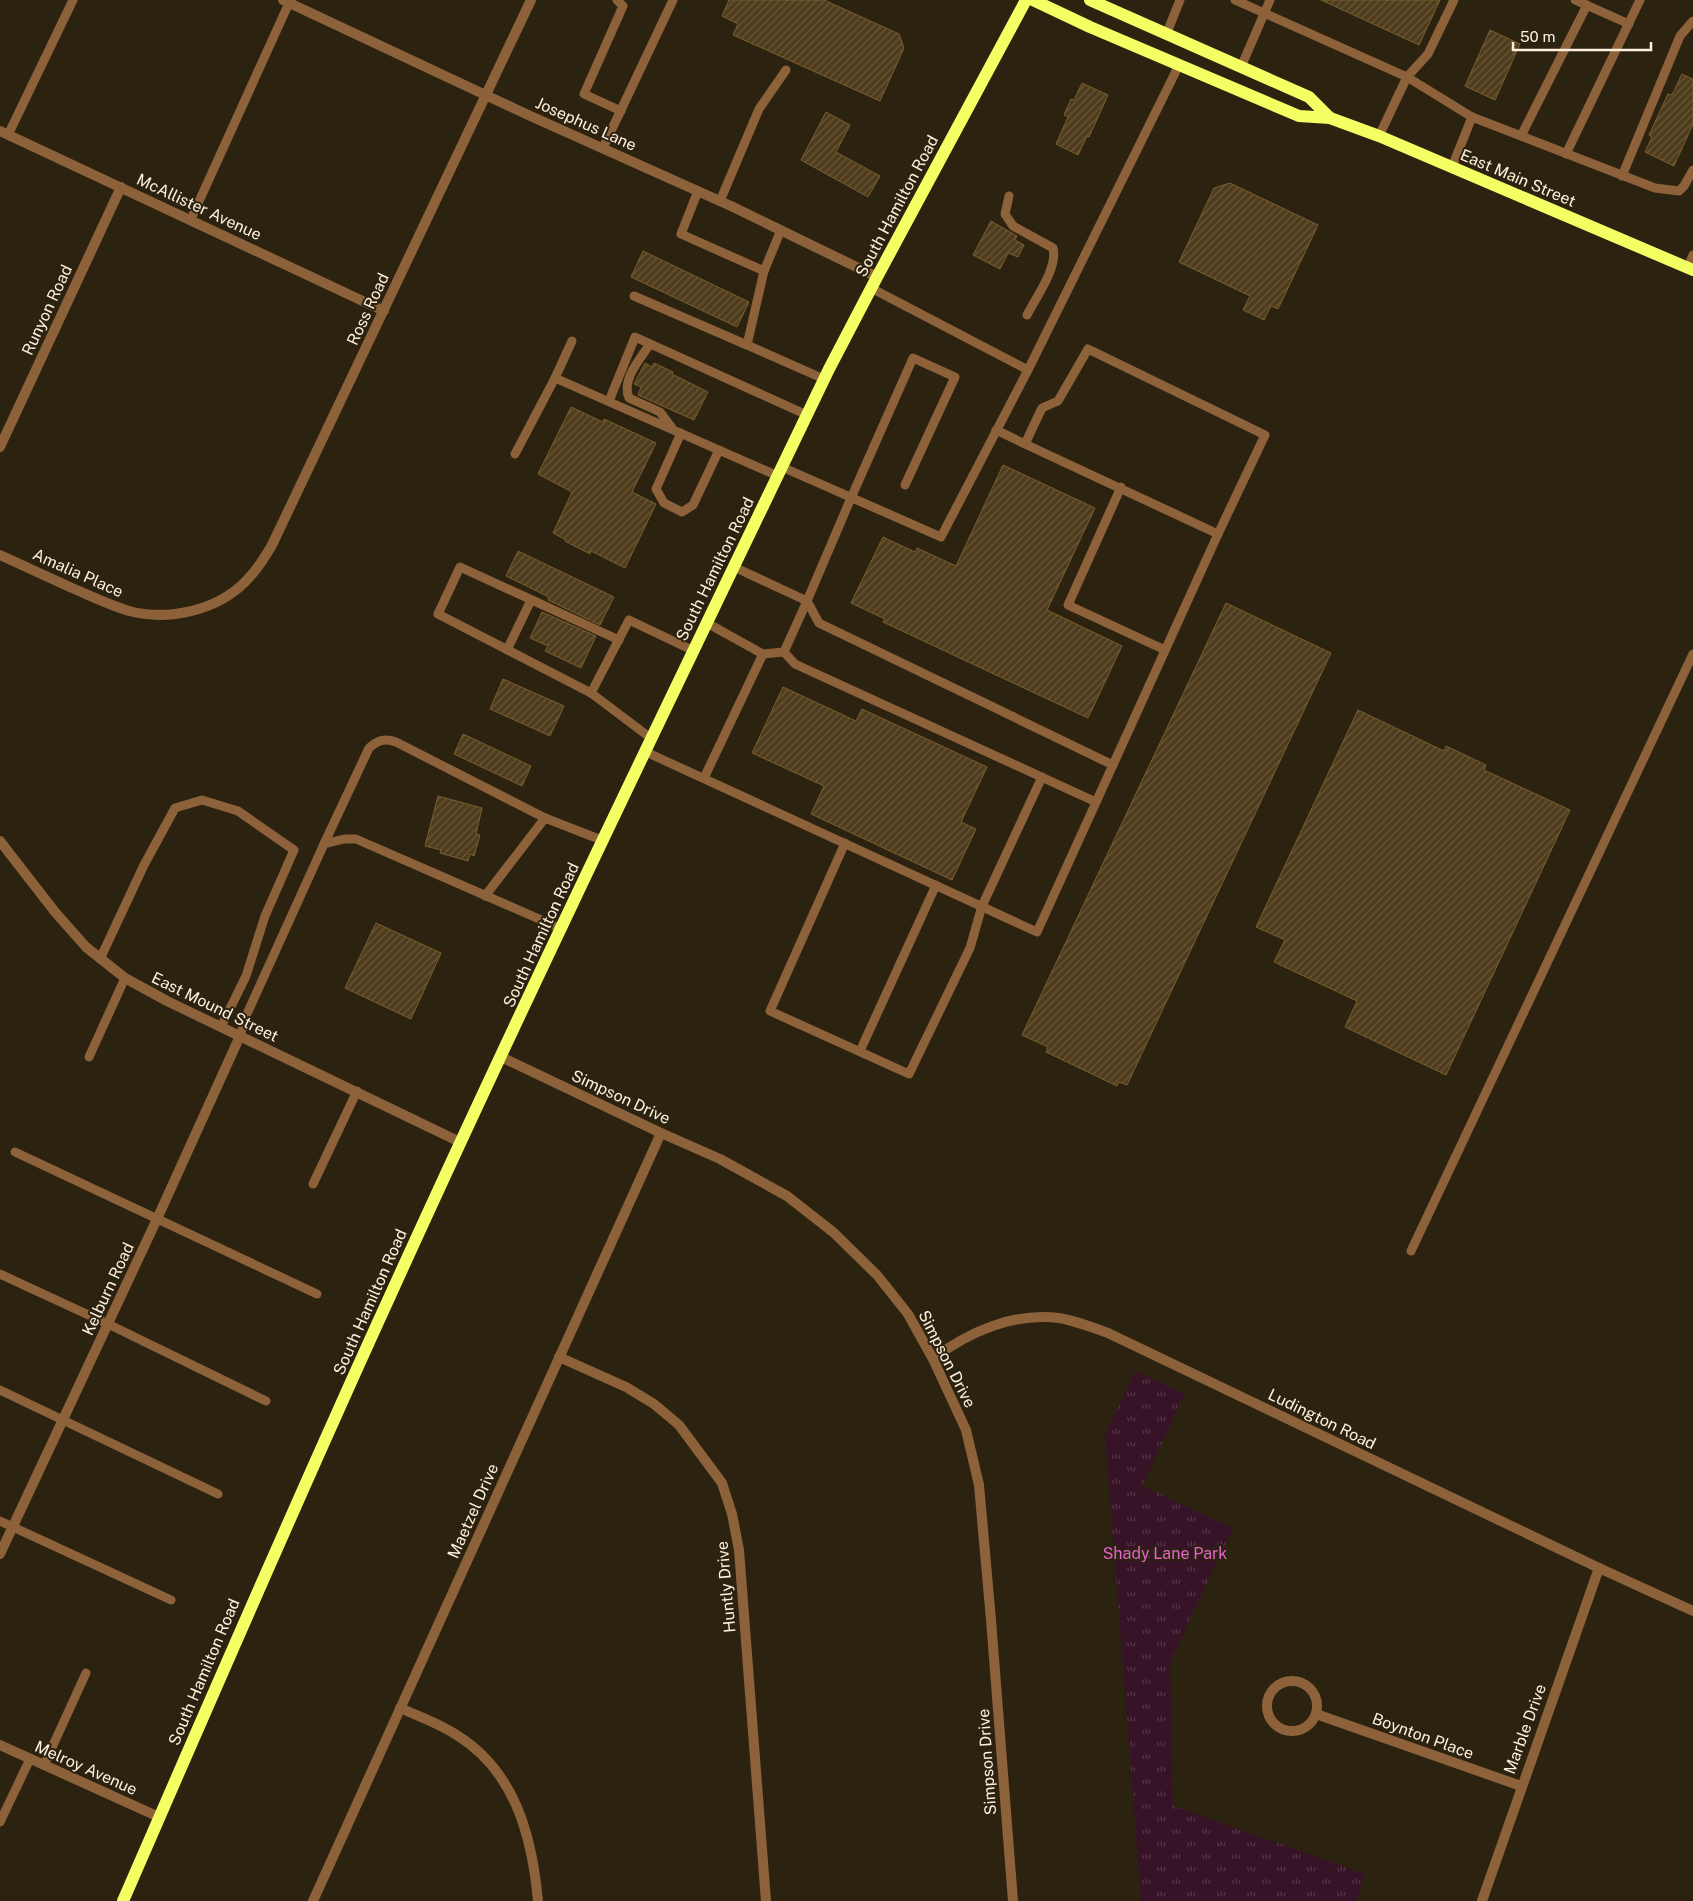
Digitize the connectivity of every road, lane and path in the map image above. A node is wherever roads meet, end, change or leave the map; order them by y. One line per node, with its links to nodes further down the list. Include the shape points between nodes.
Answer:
1 (73, 0): 28 (lane)
2 (532, 0): 24 (street, Ross Road)
3 (617, 0): 25 (lane, via 623,6 584,94)
4 (673, 0): 25 (lane)
5 (1026, 0): 46 (main road, South Hamilton Road)
6 (1033, 0): 20 (main road, East Main Street)
7 (1180, 0): 19 (lane)
8 (1235, 0): 16 (lane)
9 (1270, 0): 16 (lane)
10 (1454, 0): 23 (lane, via 1428,54)
11 (1575, 0): 15 (lane)
12 (1640, 0): 18 (lane)
13 (286, 1): 24 (street, Josephus Lane); 42 (lane)
14 (1097, 2): 19 (main road, East Main Street)
15 (1587, 5): 18 (lane); 30 (lane)
16 (1265, 12): 21 (lane); 23 (lane)
17 (1693, 21): 35 (lane, via 1680,36)
18 (1629, 24): 32 (lane)
19 (1166, 35): 21 (main road, East Main Street)
20 (1179, 65): 27 (main road, East Main Street, via 1300,116); 53 (lane)
21 (1241, 67): 27 (main road, East Main Street, via 1309,97)
22 (786, 70): 41 (lane, via 759,109)
23 (1407, 77): 26 (lane); 29 (lane)
24 (487, 94): 31 (street, Josephus Lane); 48 (street, Ross Road)
25 (621, 111): 31 (lane)
26 (1472, 117): 30 (lane); 33 (lane)
27 (1330, 118): 29 (main road, East Main Street)
28 (4, 133): 36 (street, McAllister Avenue)
29 (1379, 136): 33 (main road, East Main Street)
30 (1521, 136): 32 (lane)
31 (603, 148): 39 (street, Josephus Lane)
32 (1566, 154): 35 (lane)
33 (1452, 167): 44 (main road, East Main Street)
34 (1693, 170): 37 (lane)
35 (1622, 176): 37 (lane, via 1656,188 1679,190)
36 (121, 186): 42 (street, McAllister Avenue); 61 (street, Runyon Road)
37 (1684, 186): 38 (lane)
38 (1693, 190)
39 (698, 191): 41 (street, Josephus Lane); 45 (lane, via 681,234)
40 (1009, 196): 49 (lane, via 1005,214 1013,226 1052,248 1054,255 1053,265)
41 (720, 201): 43 (street, Josephus Lane)
42 (191, 219): 48 (street, McAllister Avenue)
43 (781, 230): 45 (lane); 46 (street, Josephus Lane)
44 (1691, 264)
45 (764, 271): 52 (lane)
46 (874, 282): 53 (lane); 55 (main road, South Hamilton Road)
47 (634, 296): 52 (lane)
48 (384, 311): 73 (street, Ross Road, via 268,552 244,583)
49 (1027, 315)
50 (572, 342): 54 (lane)
51 (650, 344): 56 (lane, via 635,337); 57 (lane); 59 (lane, via 637,363 626,391 629,398 660,412)
52 (747, 345): 55 (lane)
53 (1028, 370): 58 (lane)
54 (555, 378): 56 (lane); 63 (lane)
55 (824, 379): 57 (main road, South Hamilton Road)
56 (609, 401): 59 (lane)
57 (807, 415): 64 (main road, South Hamilton Road)
58 (996, 430): 60 (lane); 67 (lane, via 942,537)
59 (677, 432): 62 (lane); 62 (lane, via 656,489 664,503 682,512 693,505)
60 (1025, 444): 66 (lane); 68 (lane, via 1042,408 1058,401 1088,349 1265,436)
61 (0, 447)
62 (719, 450): 64 (lane)
63 (515, 454)
64 (780, 472): 67 (lane); 70 (main road, South Hamilton Road)
65 (905, 485): 67 (lane, via 956,377 913,358)
66 (1120, 487): 68 (lane); 77 (lane, via 1068,605)
67 (851, 498): 72 (lane)
68 (1218, 534): 77 (lane)
69 (0, 554): 73 (street, Amalia Place, via 106,604 130,611 155,615)
70 (734, 567): 72 (lane); 74 (main road, South Hamilton Road)
71 (531, 600): 75 (lane); 76 (lane); 76 (lane, via 460,567 438,614)
72 (808, 601): 79 (lane); 85 (lane, via 819,623)
73 (204, 608)
74 (707, 624): 78 (main road, South Hamilton Road); 80 (lane)
75 (619, 640): 78 (lane, via 629,620); 82 (lane)
76 (507, 650): 82 (lane)
77 (1165, 650): 85 (lane)
78 (694, 651): 83 (main road, South Hamilton Road)
79 (784, 652): 80 (lane); 87 (lane, via 795,664)
80 (763, 654): 86 (lane)
81 (1693, 654): 111 (lane)
82 (592, 694): 83 (lane)
83 (652, 739): 84 (main road, South Hamilton Road)
84 (646, 752): 86 (lane); 91 (main road, South Hamilton Road)
85 (1113, 764): 88 (lane)
86 (704, 778): 92 (lane)
87 (1042, 778): 88 (lane); 96 (lane)
88 (1096, 802): 96 (lane, via 1037,932)
89 (545, 818): 91 (lane); 93 (lane, via 388,739 375,742 370,748); 95 (lane)
90 (0, 841): 98 (street, East Mound Street, via 55,912)
91 (604, 841): 97 (main road, South Hamilton Road)
92 (845, 843): 94 (lane); 102 (lane, via 770,1011)
93 (324, 844): 95 (lane, via 356,839); 101 (lane, via 246,1016)
94 (936, 885): 96 (lane); 102 (lane)
95 (485, 896): 97 (lane)
96 (982, 906): 102 (lane, via 970,948 909,1074)
97 (562, 929): 104 (main road, South Hamilton Road)
98 (100, 959): 99 (street, East Mound Street); 100 (lane, via 175,808 202,800 238,811 294,850 265,916 246,976)
99 (125, 978): 100 (street, East Mound Street); 103 (lane)
100 (221, 1027): 101 (street, East Mound Street)
101 (240, 1036): 105 (street, East Mound Street); 110 (street, Kelburn Road)
102 (860, 1051)
103 (89, 1057)
104 (501, 1057): 106 (street, Simpson Drive); 107 (main road, South Hamilton Road)
105 (356, 1091): 107 (street, East Mound Street); 109 (lane)
106 (660, 1133): 115 (street, Maetzel Drive); 116 (street, Simpson Drive, via 720,1158 787,1196 833,1232 877,1275 908,1314)
107 (460, 1142): 134 (main road, South Hamilton Road)
108 (15, 1152): 110 (lane)
109 (313, 1184)
110 (157, 1219): 113 (lane); 114 (street, Kelburn Road)
111 (1411, 1252)
112 (0, 1274): 114 (lane)
113 (317, 1294)
114 (108, 1324): 118 (lane); 119 (street, Kelburn Road)
115 (559, 1357): 128 (street, Maetzel Drive); 139 (street, Huntly Drive, via 654,1404 679,1425 722,1483 739,1550)
116 (933, 1359): 124 (street, Ludington Road, via 953,1343 982,1329 1040,1317 1082,1323); 140 (street, Simpson Drive, via 966,1430 979,1485)
117 (0, 1390): 119 (lane)
118 (266, 1401)
119 (63, 1419): 120 (lane); 122 (street, Kelburn Road)
120 (218, 1494)
121 (0, 1521): 122 (lane)
122 (12, 1527): 123 (street, Kelburn Road); 125 (lane)
123 (0, 1554)
124 (1599, 1568): 126 (street, Ludington Road); 133 (street, Marble Drive)
125 (172, 1600)
126 (1693, 1611)
127 (86, 1673): 132 (lane)
128 (400, 1708): 137 (street, Maetzel Drive); 138 (street, via 455,1734 485,1756 521,1813 530,1844)
129 (1316, 1714): 129 (street, via 1312,1690 1298,1682 1290,1681 1275,1687 1267,1701 1270,1718 1290,1731 1306,1727); 133 (street, Boynton Place)
130 (0, 1745): 131 (street, Melroy Avenue)
131 (30, 1758): 132 (street, Melroy Avenue); 135 (lane)
132 (44, 1765): 134 (street, Melroy Avenue)
133 (1521, 1786): 141 (street, Marble Drive)
134 (159, 1817): 136 (main road, South Hamilton Road)
135 (0, 1822)
136 (123, 1901)
137 (313, 1901)
138 (538, 1901)
139 (766, 1901)
140 (1013, 1901)
141 (1482, 1901)

